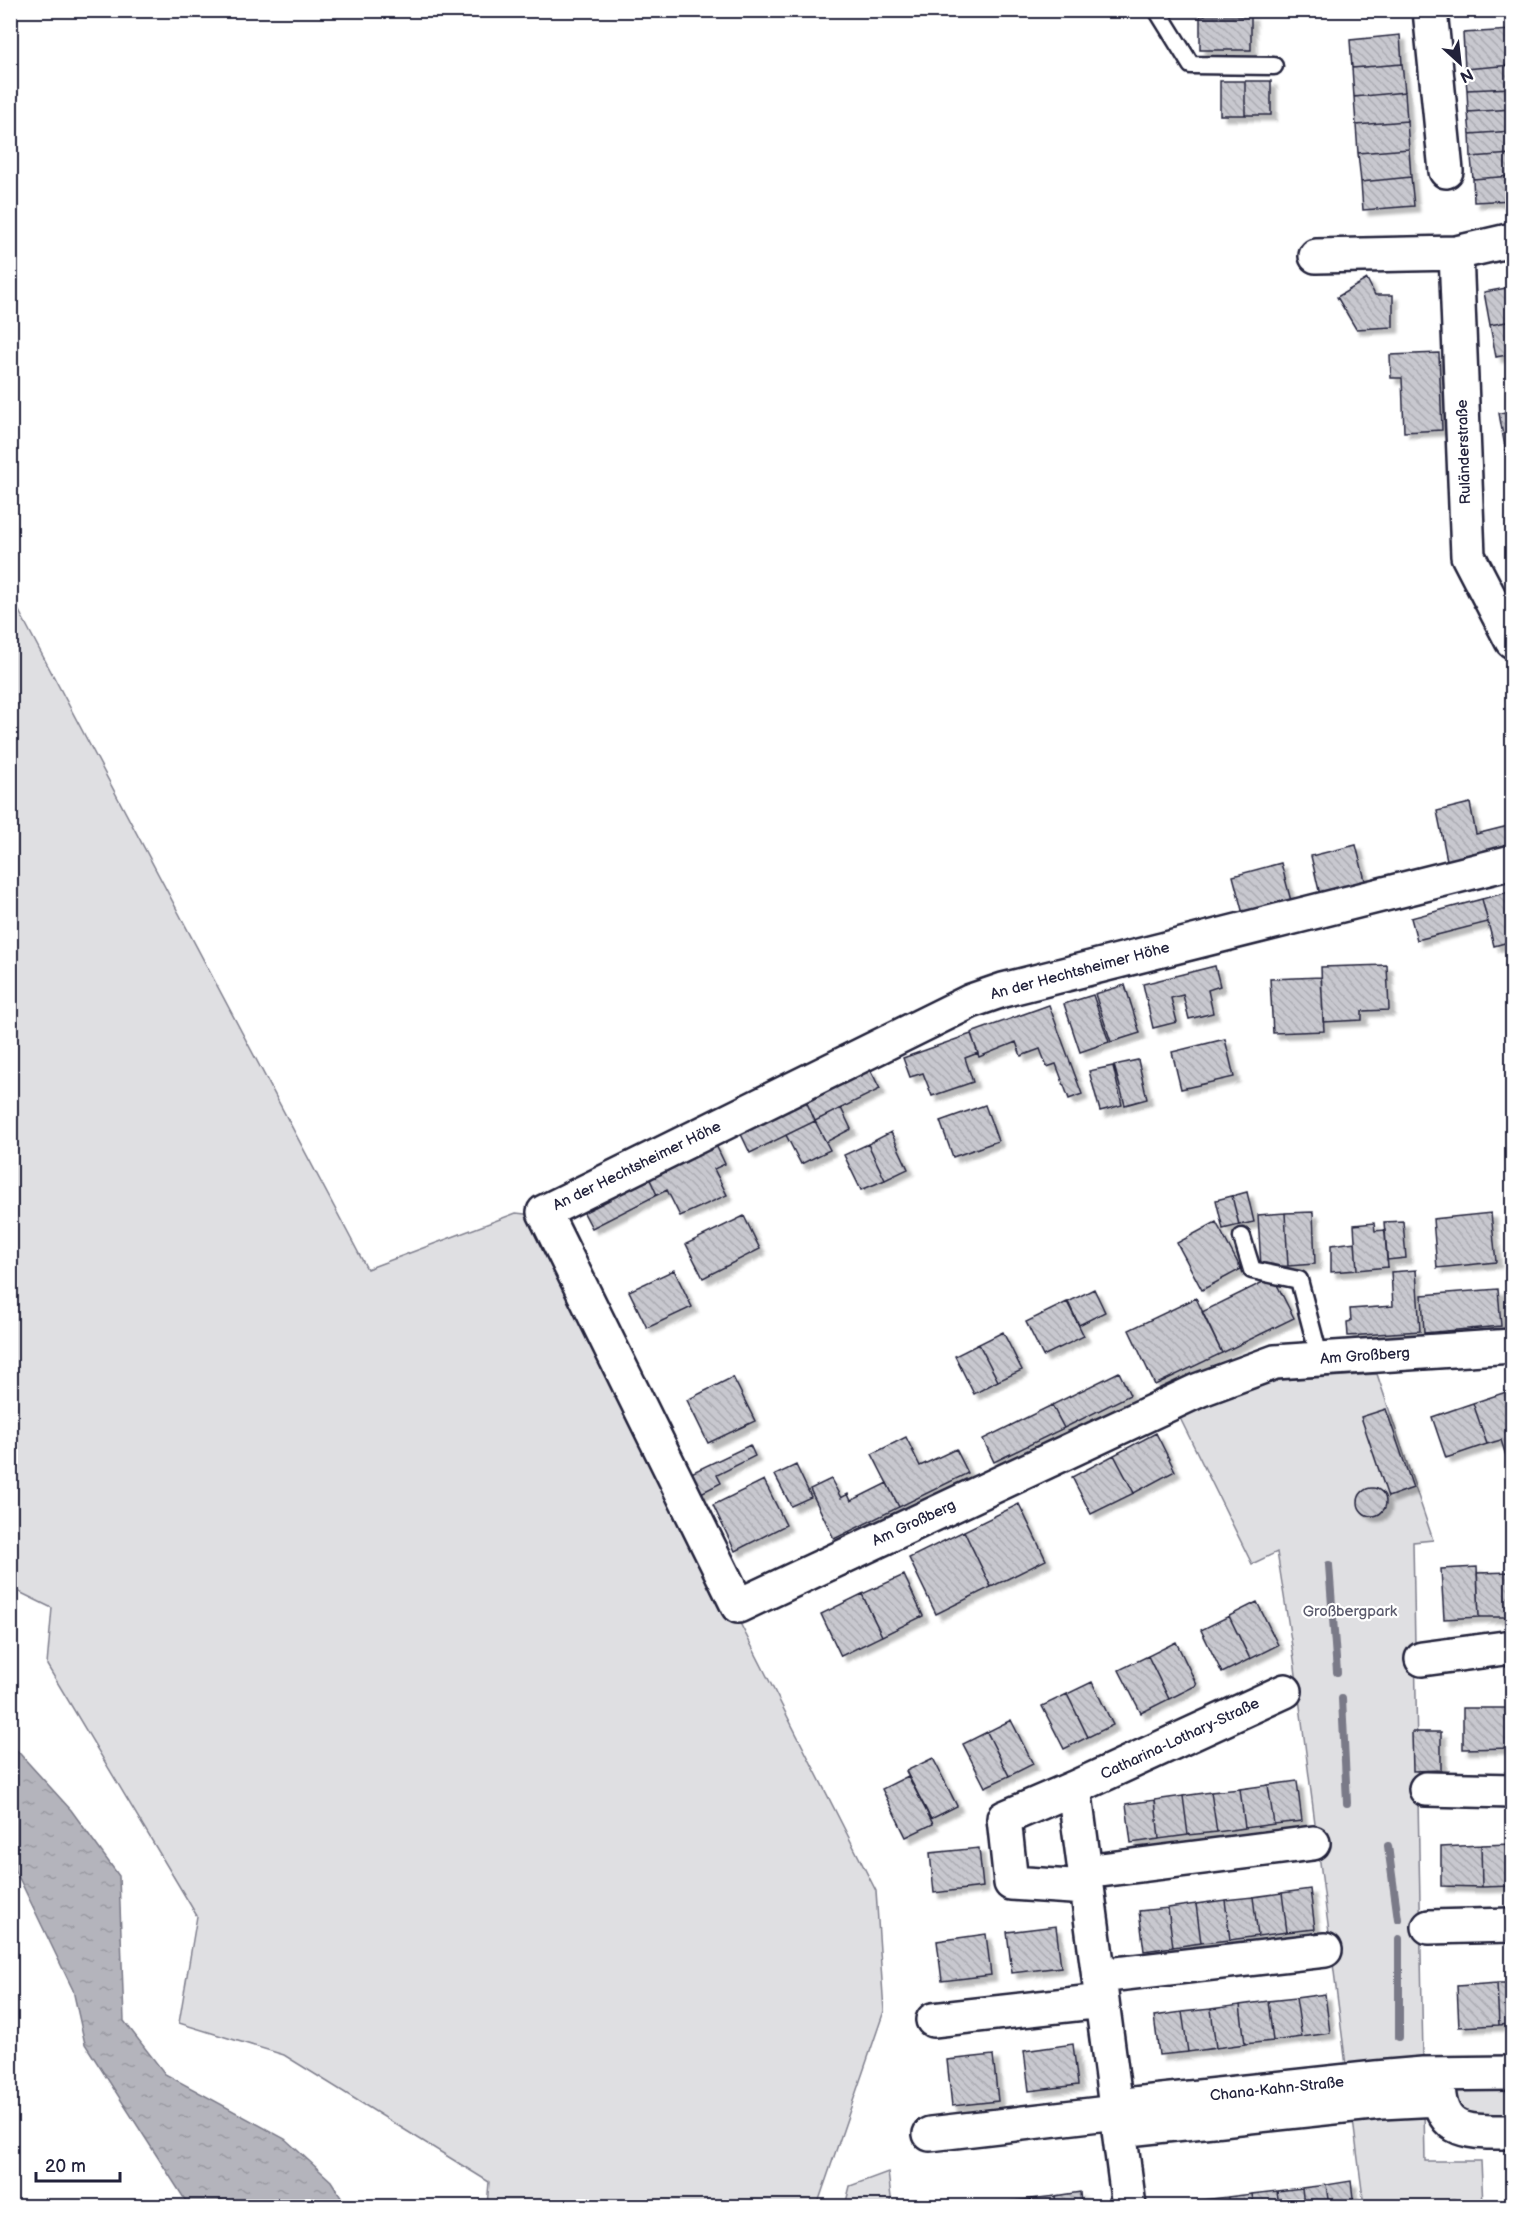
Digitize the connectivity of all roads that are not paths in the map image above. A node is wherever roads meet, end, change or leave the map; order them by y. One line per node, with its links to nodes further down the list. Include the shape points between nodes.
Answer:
1 (1157, 10): 3 (lane, via 1191,65)
2 (1431, 10): 4 (street)
3 (1274, 66)
4 (1446, 171)
5 (1512, 240): 6 (street)
6 (1456, 253): 7 (street); 8 (street, Ruländerstraße, via 1468,556)
7 (1316, 256)
8 (1512, 640)
9 (1512, 862): 10 (street, An der Hechtsheimer Höhe, via 992,993)
10 (544, 1212): 13 (street, Am Großberg, via 738,1606 1199,1390 1275,1362)
11 (1242, 1237): 13 (lane, via 1252,1270 1299,1280)
12 (1512, 1346): 13 (street, Am Großberg)
13 (1320, 1360)
14 (1512, 1647): 15 (street)
15 (1422, 1659)
16 (1285, 1691): 17 (street, Catharina-Lothary-Straße)
17 (1074, 1788): 21 (street); 21 (street, Catharina-Lothary-Straße, via 1004,1818 1011,1883)
18 (1426, 1789): 19 (street)
19 (1512, 1791)
20 (1312, 1843): 21 (street, Catharina-Lothary-Straße)
21 (1086, 1880): 25 (street)
22 (1512, 1924): 23 (street)
23 (1429, 1927)
24 (1325, 1950): 25 (street)
25 (1100, 1988): 26 (street); 29 (street)
26 (933, 2020)
27 (1512, 2073): 28 (street, Chana-Kahn-Straße)
28 (1438, 2086): 29 (street, Chana-Kahn-Straße, via 1364,2079); 30 (street, via 1452,2124 1478,2132)
29 (1117, 2116): 31 (street); 32 (street)
30 (1512, 2132)
31 (930, 2134)
32 (1128, 2206)

